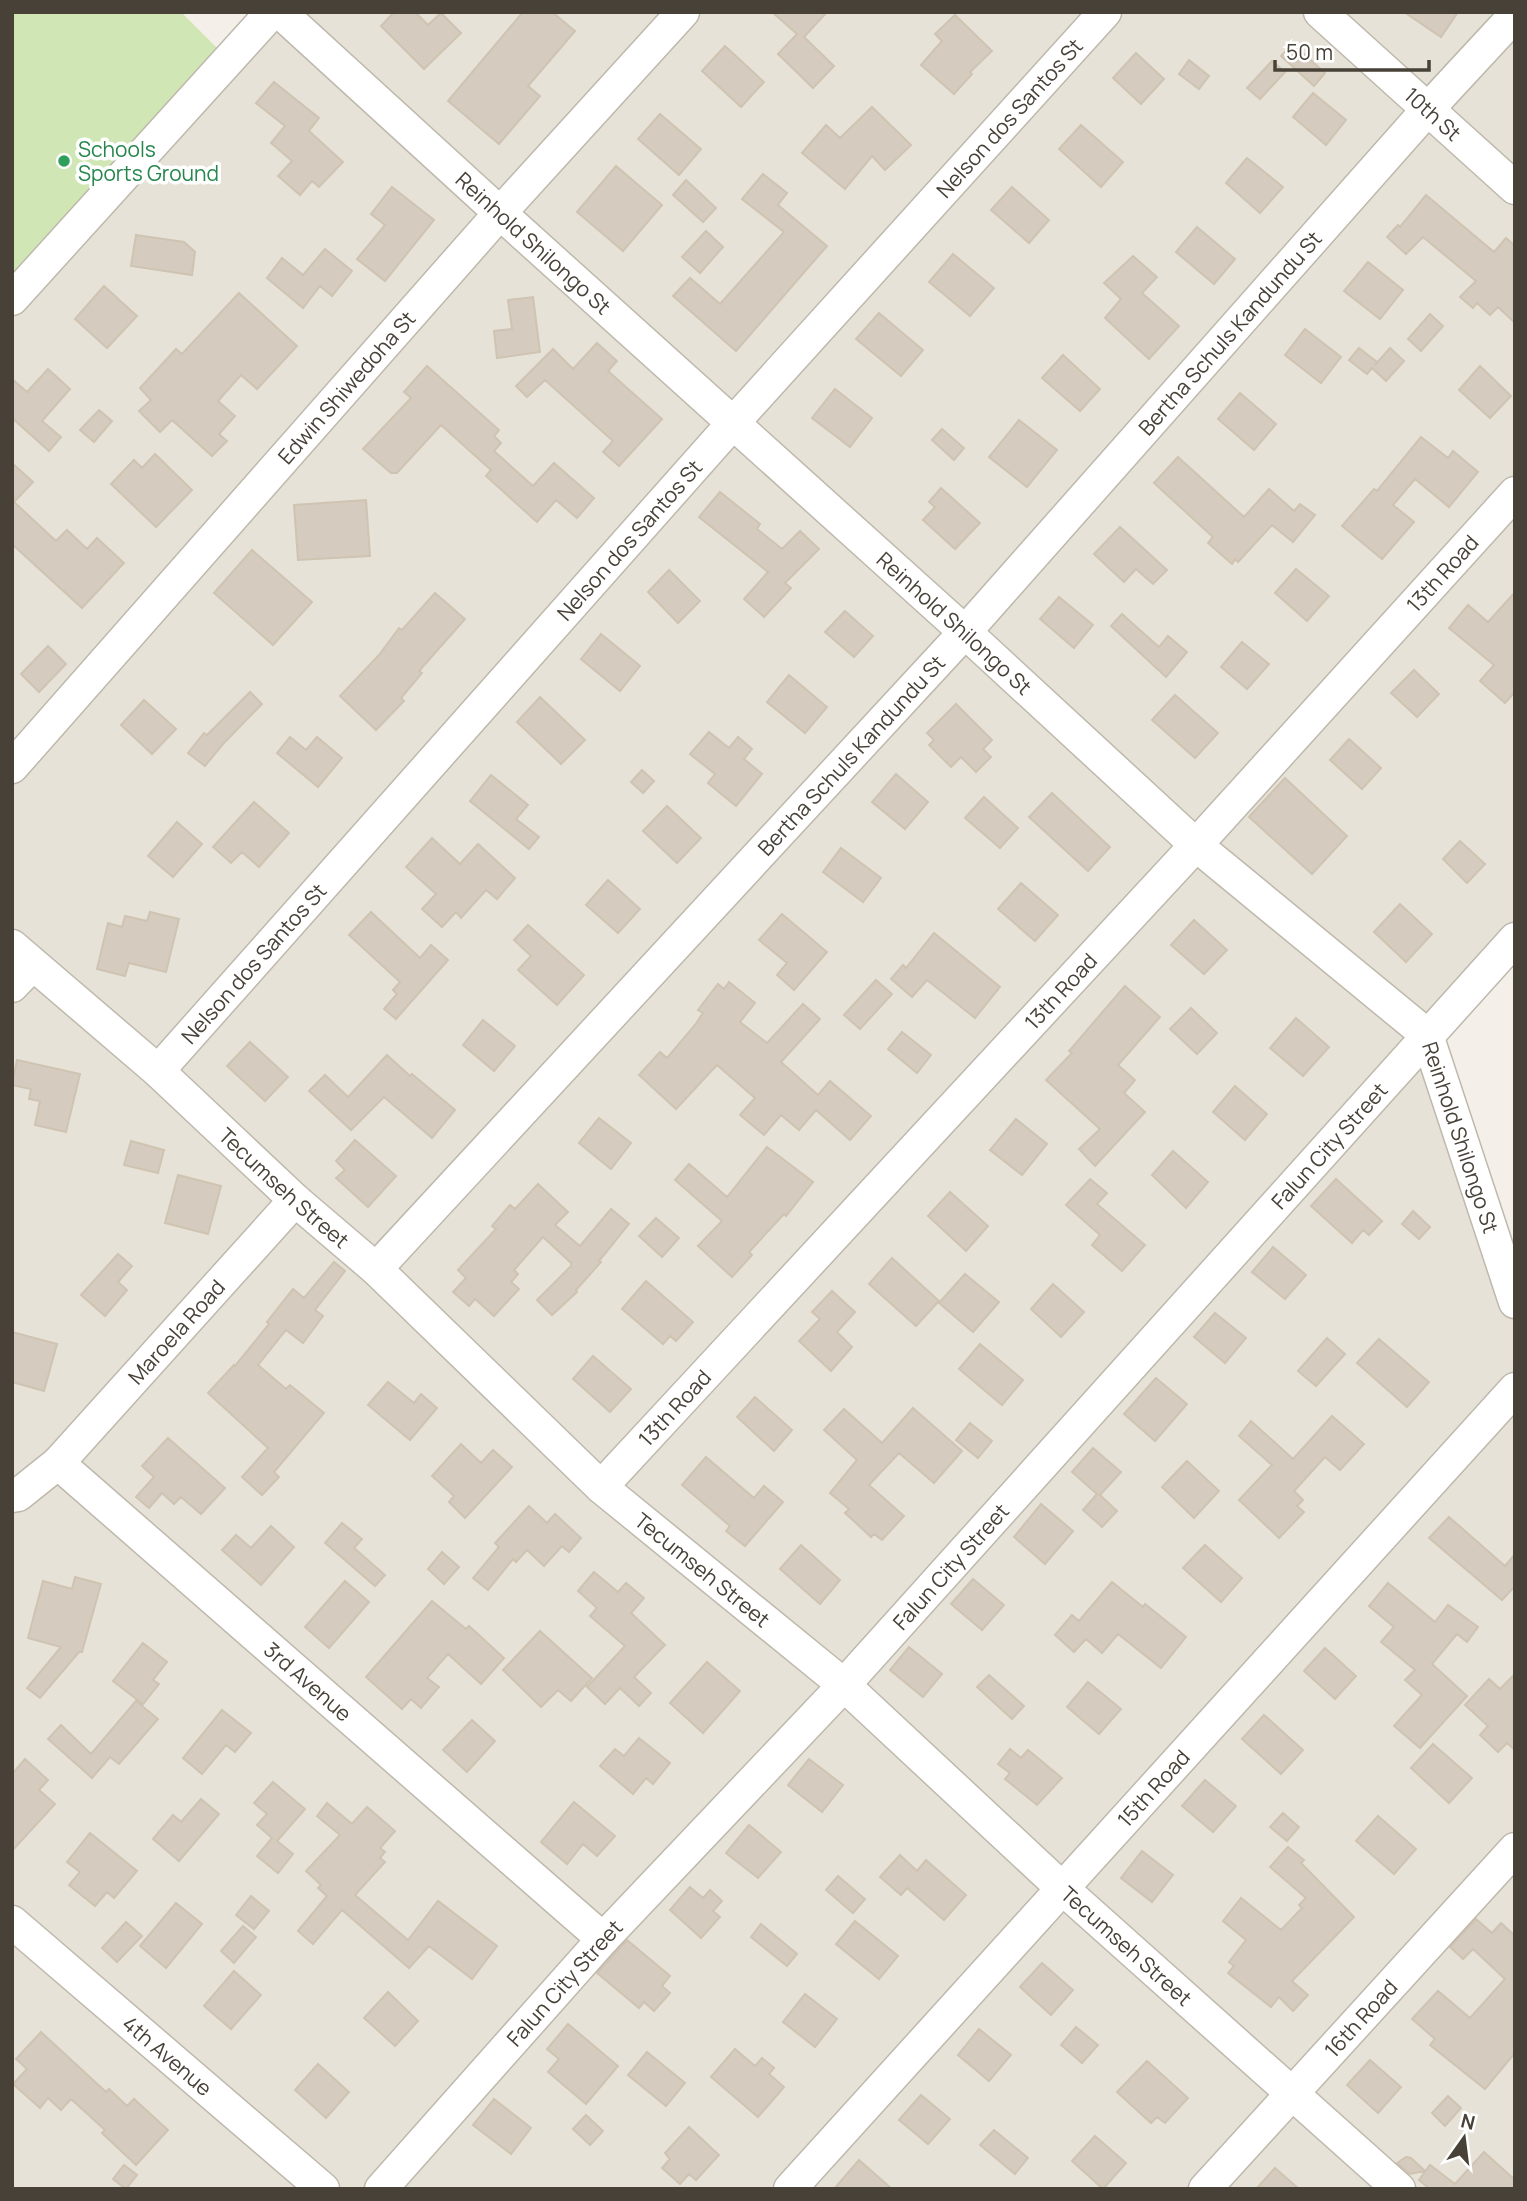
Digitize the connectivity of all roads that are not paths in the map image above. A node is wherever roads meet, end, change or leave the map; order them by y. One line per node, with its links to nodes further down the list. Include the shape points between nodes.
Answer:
1 (272, 12): 10 (street)
2 (281, 12): 9 (street, Reinhold Shilongo St)
3 (683, 12): 9 (street, Edwin Shiwedoha St)
4 (1105, 12): 11 (street, Nelson dos Santos St)
5 (1320, 12): 7 (street, 10th St)
6 (1515, 15): 7 (street, Bertha Schuls Kandundu St)
7 (1428, 108): 8 (street, 10th St); 13 (street, Bertha Schuls Kandundu St)
8 (1515, 188)
9 (500, 214): 11 (street, Reinhold Shilongo St); 14 (street, Edwin Shiwedoha St)
10 (12, 299)
11 (733, 423): 13 (street, Reinhold Shilongo St); 19 (street, Nelson dos Santos St)
12 (1515, 493): 15 (street, 13th Road)
13 (965, 632): 15 (street, Reinhold Shilongo St); 21 (street, Bertha Schuls Kandundu St)
14 (12, 767)
15 (1195, 845): 18 (street, Reinhold Shilongo St); 25 (street, 13th Road)
16 (1515, 939): 18 (street, Falun City Street)
17 (19, 966): 19 (street, Tecumseh Street)
18 (1427, 1035): 22 (street, Reinhold Shilongo St); 27 (street, Falun City Street)
19 (158, 1070): 20 (street, Tecumseh Street)
20 (295, 1200): 21 (street, Tecumseh Street); 24 (street, Maroela Road)
21 (376, 1269): 25 (street, Tecumseh Street)
22 (1515, 1303)
23 (1515, 1388): 29 (street, 15th Road)
24 (58, 1463): 26 (street); 31 (street, 3rd Avenue)
25 (601, 1487): 27 (street, Tecumseh Street)
26 (12, 1496)
27 (844, 1685): 29 (street, Tecumseh Street); 31 (street, Falun City Street)
28 (1515, 1849): 32 (street, 16th Road)
29 (1063, 1889): 32 (street, Tecumseh Street); 35 (street, 15th Road)
30 (12, 1922): 33 (street, 4th Avenue)
31 (603, 1940): 34 (street, Falun City Street)
32 (1293, 2093): 36 (street, 16th Road); 37 (street, Tecumseh Street)
33 (323, 2189)
34 (381, 2189)
35 (790, 2189)
36 (1205, 2189)
37 (1399, 2189)

